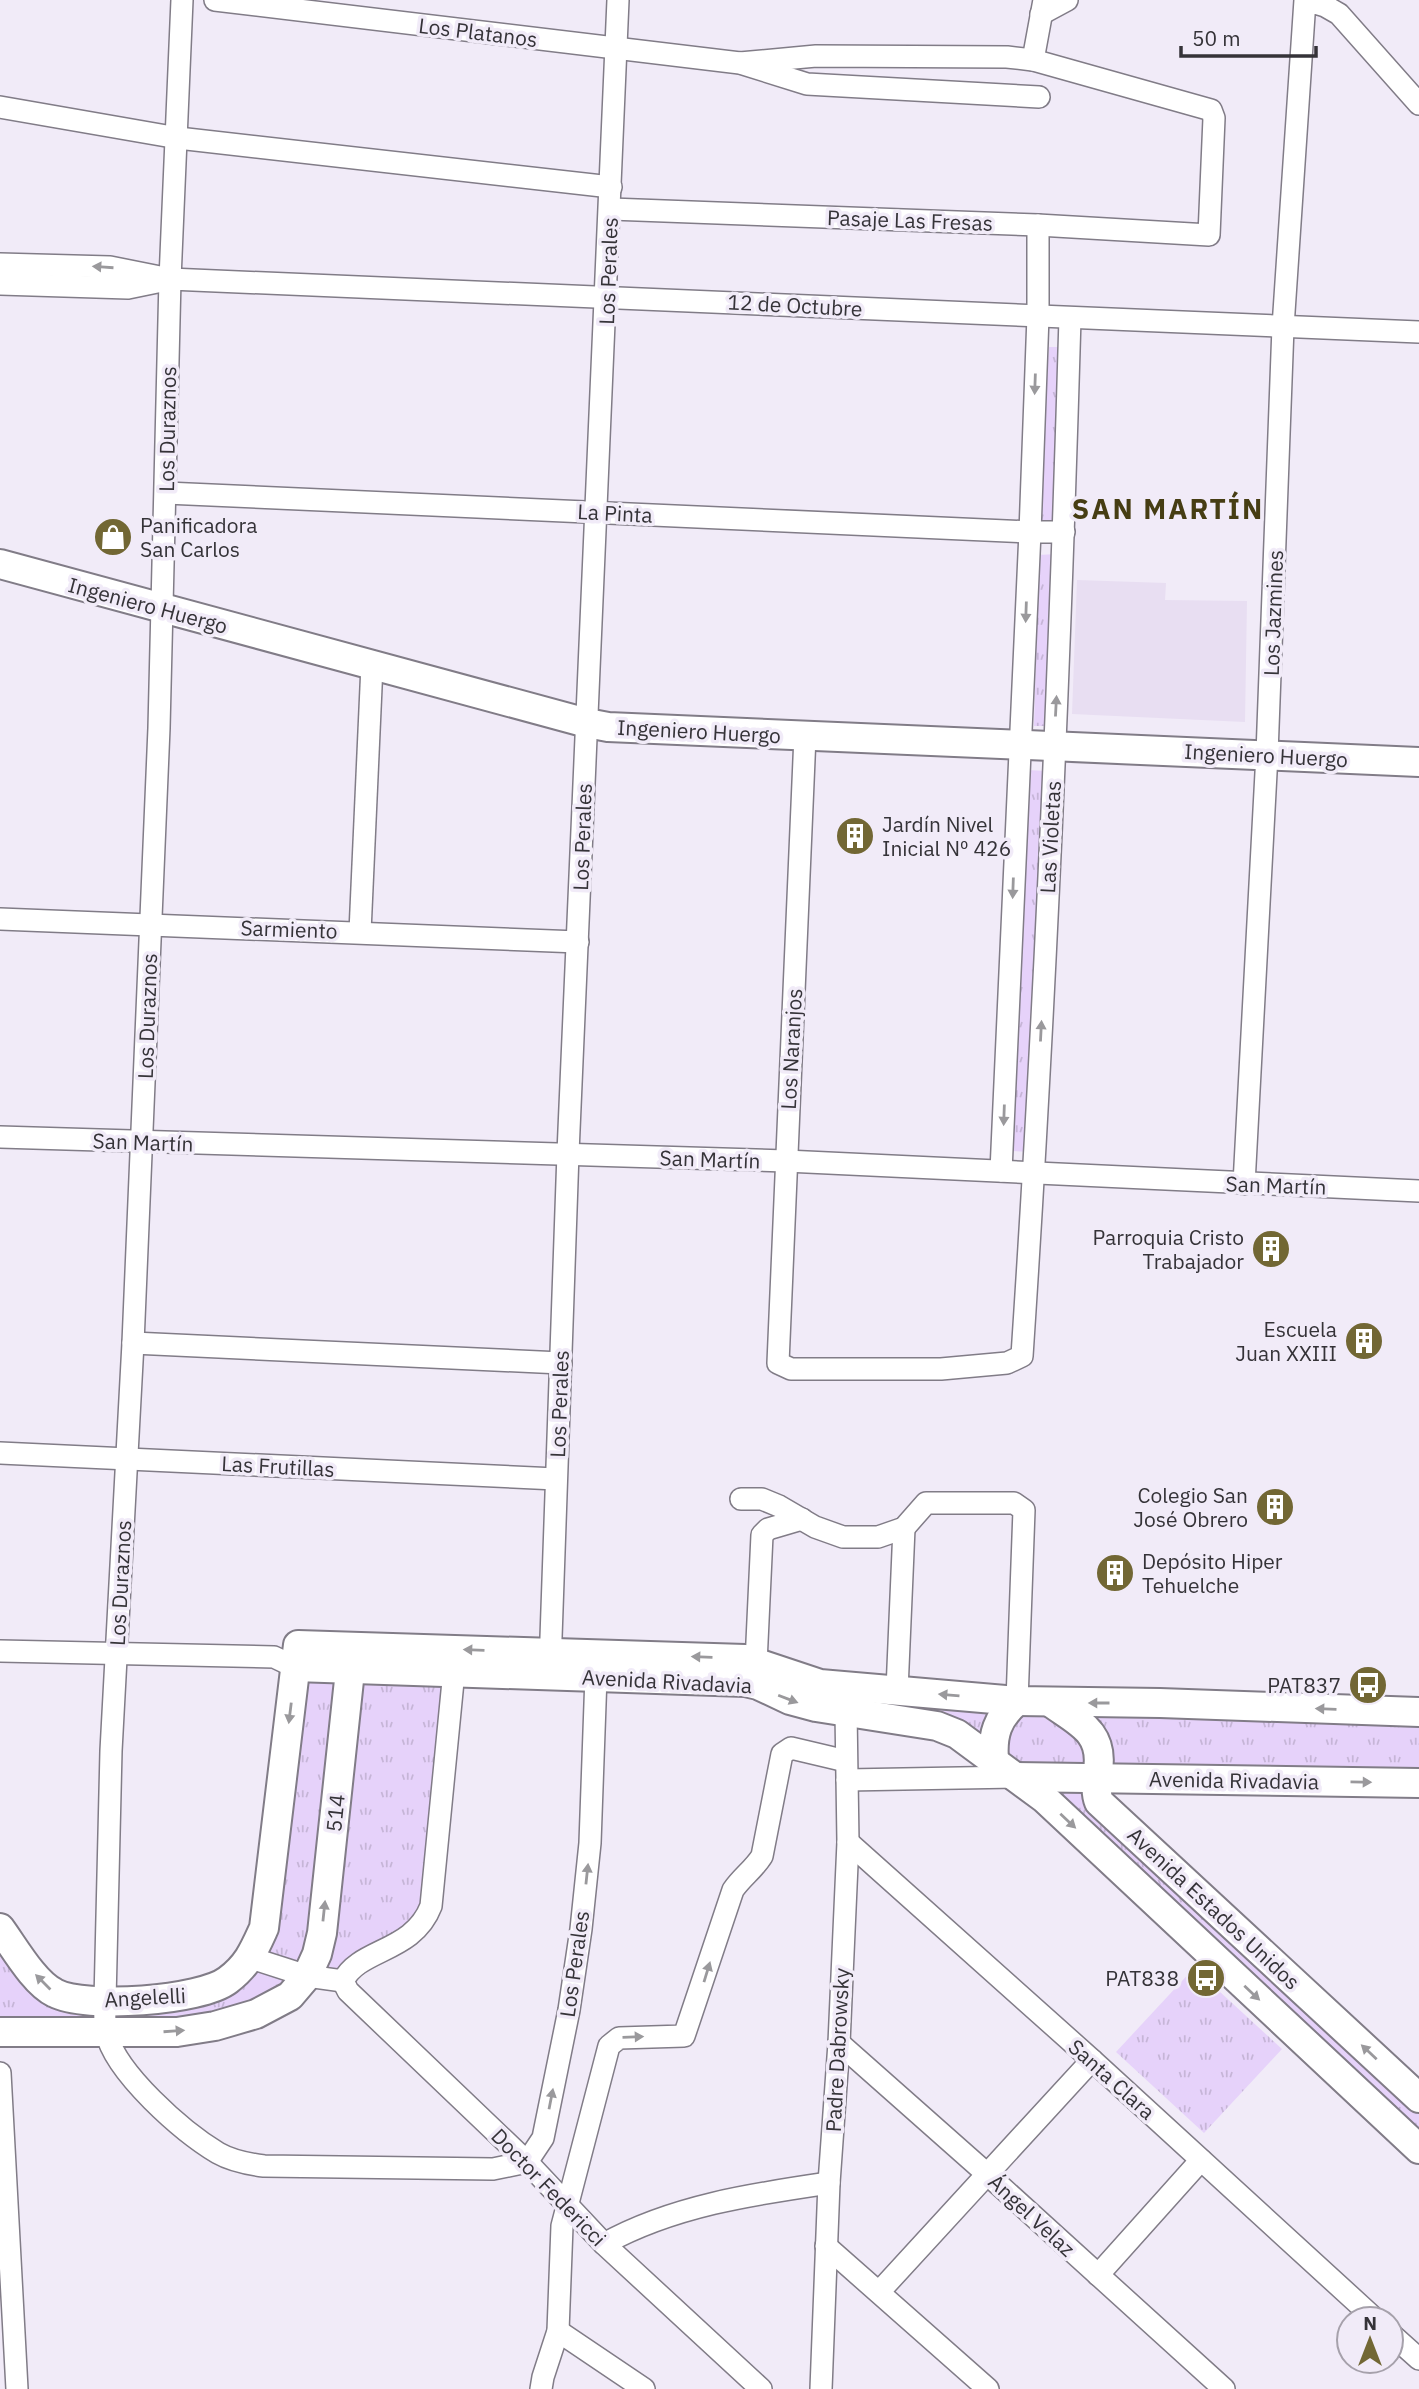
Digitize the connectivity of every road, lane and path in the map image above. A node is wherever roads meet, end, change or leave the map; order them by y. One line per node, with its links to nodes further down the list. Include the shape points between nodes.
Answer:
1 (182, 0): 13 (street, Los Duraznos)
2 (215, 0): 7 (street, Los Platanos)
3 (618, 0): 7 (street, Los Perales)
4 (1067, 0): 6 (street)
5 (1305, 0): 11 (street, via 1339,14); 24 (street, Los Jazmines)
6 (1043, 7): 8 (street)
7 (616, 48): 9 (street, Los Platanos); 14 (street, Los Perales)
8 (1033, 60): 9 (street, Los Platanos, via 816,56); 17 (street, Los Platanos, via 1211,110)
9 (740, 63): 10 (street, Los Platanos, via 807,85)
10 (1040, 97)
11 (1419, 104)
12 (0, 107): 13 (street)
13 (178, 138): 14 (street); 19 (street, Los Duraznos)
14 (611, 187): 15 (street, Los Perales)
15 (611, 209): 16 (street, Pasaje Las Fresas); 21 (street, Los Perales)
16 (1038, 225): 17 (street, Pasaje Las Fresas); 22 (street, Las Violetas)
17 (1209, 235)
18 (0, 264): 19 (street, 12 de Octubre, one-way to 18, via 110,267)
19 (170, 279): 20 (street, 12 de Octubre, via 128,288); 21 (street, 12 de Octubre); 26 (street, Los Duraznos)
20 (0, 284)
21 (607, 297): 22 (street, 12 de Octubre); 27 (street, Los Perales)
22 (1038, 316): 23 (street, 12 de Octubre); 29 (street, Las Violetas, one-way to 29)
23 (1070, 318): 24 (street, 12 de Octubre); 28 (street, Las Violetas)
24 (1283, 327): 25 (street, 12 de Octubre); 37 (street, Los Jazmines)
25 (1419, 332)
26 (166, 493): 27 (street, La Pinta); 31 (street, Los Duraznos)
27 (597, 512): 29 (street, La Pinta); 33 (street, Los Perales)
28 (1064, 532): 29 (street, La Pinta); 36 (street, Las Violetas, one-way to 28)
29 (1030, 533): 35 (street, Las Violetas, one-way to 35)
30 (0, 564): 31 (main road, Ingeniero Huergo)
31 (162, 609): 32 (main road, Ingeniero Huergo); 40 (street, Los Duraznos)
32 (372, 665): 33 (main road, Ingeniero Huergo); 41 (street)
33 (587, 723): 34 (main road, Ingeniero Huergo); 42 (street, Los Perales)
34 (805, 736): 35 (main road, Ingeniero Huergo); 46 (street, Los Naranjos)
35 (1021, 744): 36 (main road, Ingeniero Huergo); 47 (street, Las Violetas, one-way to 47)
36 (1054, 746): 37 (main road, Ingeniero Huergo); 48 (street, Las Violetas, one-way to 36)
37 (1267, 754): 38 (main road, Ingeniero Huergo); 49 (street, Los Jazmines)
38 (1419, 762)
39 (0, 919): 40 (street, Sarmiento)
40 (150, 924): 41 (street, Sarmiento); 44 (street, Los Duraznos)
41 (360, 932): 42 (street, Sarmiento)
42 (578, 942): 45 (street, Los Perales)
43 (0, 1137): 44 (street, San Martín)
44 (142, 1142): 45 (street, San Martín); 51 (street, Los Duraznos)
45 (568, 1153): 46 (street, San Martín); 53 (street, Los Perales)
46 (786, 1161): 47 (street, San Martín); 52 (street, Los Naranjos, via 778,1363 813,1370 941,1369 1007,1363)
47 (1002, 1171): 48 (street, San Martín)
48 (1034, 1172): 49 (street, San Martín); 52 (street, Las Violetas)
49 (1244, 1184): 50 (street, San Martín)
50 (1419, 1191)
51 (133, 1343): 53 (street); 55 (street, Los Duraznos)
52 (1023, 1356)
53 (561, 1363): 56 (street, Los Perales)
54 (0, 1453): 55 (street, Las Frutillas)
55 (127, 1459): 56 (street, Las Frutillas); 61 (street, Los Duraznos)
56 (556, 1479): 65 (street, Los Perales)
57 (741, 1499): 58 (street, via 762,1499)
58 (802, 1520): 59 (street, via 843,1537 878,1537); 64 (street, via 768,1529 762,1535)
59 (904, 1528): 69 (street); 70 (street, via 926,1503 1014,1503 1024,1510)
60 (0, 1651): 61 (street, Avenida Rivadavia)
61 (116, 1654): 62 (street, Avenida Rivadavia); 84 (street, Los Duraznos)
62 (289, 1656): 63 (main road, Avenida Rivadavia); 81 (main road, one-way to 81, via 264,1928)
63 (352, 1658): 65 (main road, Avenida Rivadavia, one-way to 63); 66 (main road, Avenida Rivadavia); 74 (main road, 514)
64 (756, 1663): 65 (main road, Avenida Rivadavia, one-way to 65, via 727,1658); 69 (main road, Avenida Rivadavia, via 820,1684)
65 (551, 1664): 67 (main road, Avenida Rivadavia); 68 (main road, Avenida Rivadavia)
66 (394, 1670): 67 (main road, Avenida Rivadavia); 74 (main road, via 357,1695)
67 (454, 1671): 83 (street, via 426,1919 391,1948 347,1972)
68 (596, 1676): 72 (main road, Avenida Rivadavia, one-way to 72, via 745,1682 790,1700); 94 (street, Los Perales, one-way to 68, via 543,2138 581,1929 590,1843)
69 (898, 1690): 70 (main road, Avenida Rivadavia, one-way to 69)
70 (1017, 1701): 71 (main road, Avenida Rivadavia); 75 (main road, via 1004,1712 992,1744)
71 (1050, 1702): 73 (main road, Avenida Rivadavia, one-way to 71); 77 (main road, Avenida Estados Unidos, via 1088,1728 1100,1758)
72 (846, 1712): 75 (main road, Avenida Rivadavia, via 937,1726 957,1734); 76 (street, Padre Dabrowsky)
73 (1419, 1712)
74 (345, 1715): 82 (main road, 514, one-way to 74, via 322,1933)
75 (1005, 1769): 76 (street); 77 (main road, Avenida Rivadavia); 91 (main road, Avenida Estados Unidos, one-way to 91, via 1045,1799)
76 (847, 1771): 79 (street, Padre Dabrowsky); 97 (street, one-way to 76, via 609,2046 619,2038 684,2036 733,1890 762,1856 782,1754 791,1748)
77 (1097, 1777): 78 (main road, Avenida Rivadavia, one-way to 78); 90 (main road, Avenida Estados Unidos, one-way to 77, via 1099,1802)
78 (1419, 1783)
79 (848, 1842): 87 (street, Padre Dabrowsky); 88 (street, Santa Clara)
80 (0, 1928): 84 (main road, Angelelli, one-way to 80, via 71,1999 53,1993)
81 (251, 1958): 82 (street); 84 (main road, Angelelli, via 227,1982 199,1993)
82 (307, 1976): 83 (street); 86 (main road, Angelelli, one-way to 82, via 177,2032 215,2026 256,2014 290,1996)
83 (342, 1981): 94 (street, Doctor Federicci)
84 (105, 2000): 86 (street, Los Duraznos)
85 (0, 2032): 86 (main road, Angelelli)
86 (106, 2032): 94 (street, via 119,2062 134,2081 180,2125 240,2162 493,2169)
87 (839, 2043): 95 (street, Ángel Velaz); 96 (street, Padre Dabrowsky)
88 (1092, 2060): 93 (street, Santa Clara); 95 (street)
89 (0, 2073): 102 (street)
90 (1416, 2089): 91 (main road)
91 (1384, 2118): 92 (main road, Avenida Estados Unidos)
92 (1419, 2150)
93 (1201, 2161): 100 (street); 103 (street, Santa Clara)
94 (527, 2162): 97 (street, Doctor Federicci)
95 (987, 2174): 100 (street, Ángel Velaz); 101 (street)
96 (829, 2183): 98 (street, via 722,2201 629,2230); 99 (street, Padre Dabrowsky)
97 (567, 2205): 98 (street, Doctor Federicci); 104 (street, via 560,2239)
98 (604, 2244): 110 (street, Doctor Federicci)
99 (826, 2246): 101 (street); 111 (street, Padre Dabrowsky)
100 (1098, 2275): 113 (street, Ángel Velaz)
101 (879, 2292): 112 (street)
102 (7, 2304): 107 (street)
103 (1360, 2305)
104 (558, 2331): 108 (street); 109 (street)
105 (1405, 2347): 106 (street)
106 (1419, 2360)
107 (17, 2389)
108 (541, 2389)
109 (644, 2389)
110 (761, 2389)
111 (821, 2389)
112 (988, 2389)
113 (1224, 2389)

